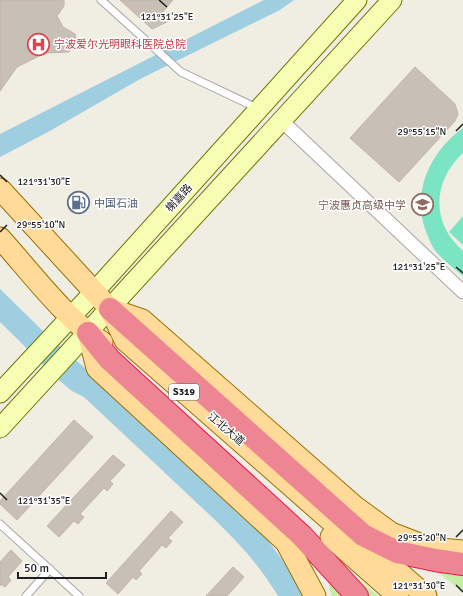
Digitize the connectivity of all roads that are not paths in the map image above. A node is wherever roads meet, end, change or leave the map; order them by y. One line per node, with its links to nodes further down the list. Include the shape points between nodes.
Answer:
1 (101, 0): 4 (lane, via 181,72)
2 (357, 0): 4 (main road, 榭嘉路)
3 (392, 0): 5 (main road)
4 (259, 109): 8 (main road, 榭嘉路)
5 (282, 120): 9 (street); 10 (main road)
6 (0, 189): 8 (main road, 江北大道 / S319)
7 (0, 238): 11 (main road, 江北大道)
8 (94, 292): 10 (main road, 江北大道 / S319); 11 (main road, 榭嘉路)
9 (463, 292)
10 (110, 309): 12 (main road); 16 (main road, via 142,320 354,506 391,533 430,548); 17 (highway, via 363,535 397,552); 24 (main road, 江北大道 / S319, via 125,340 330,520)
11 (71, 317): 12 (main road, 江北大道); 13 (main road, 榭嘉路)
12 (88, 334): 14 (main road); 19 (main road, 江北大道, via 114,349); 22 (main road, via 97,368 286,542); 23 (highway, via 110,360 302,536)
13 (0, 393)
14 (0, 428)
15 (0, 524): 18 (lane)
16 (463, 551)
17 (463, 564)
18 (50, 569): 20 (lane); 21 (lane)
19 (392, 590)
20 (26, 596)
21 (79, 596)
22 (315, 596)
23 (357, 596)
24 (426, 596)

